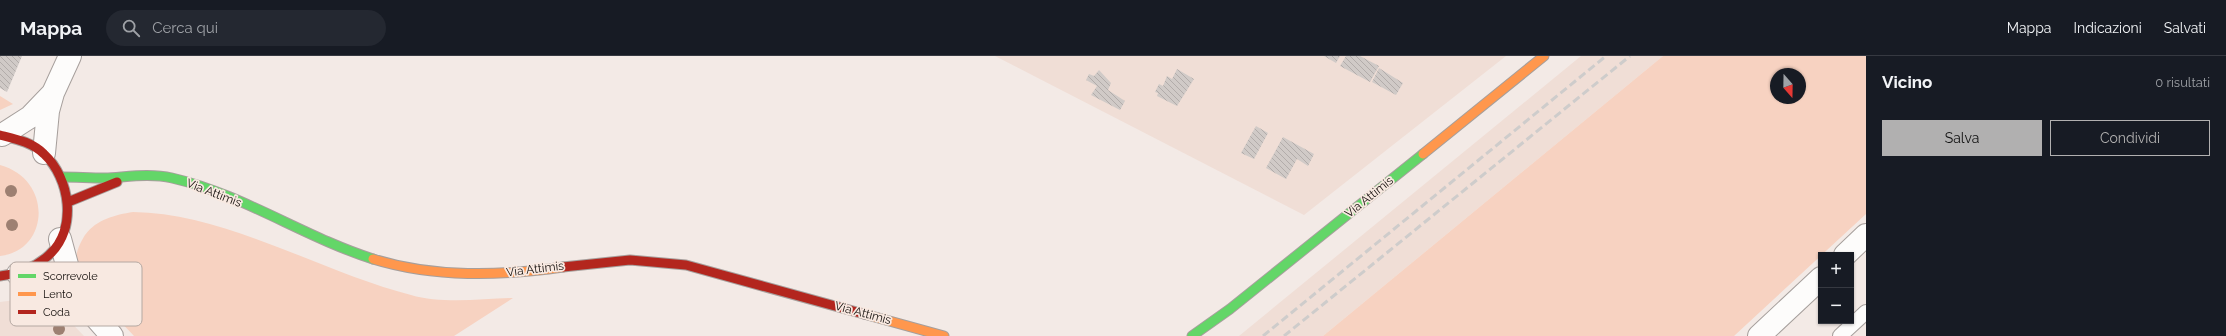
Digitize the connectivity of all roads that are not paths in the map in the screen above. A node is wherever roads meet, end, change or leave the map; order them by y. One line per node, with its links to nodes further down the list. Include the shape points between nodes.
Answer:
1 (70, 56): 3 (street)
2 (1544, 56): 19 (street, Via Attimis, via 1236,304)
3 (53, 93): 4 (street, via 30,117); 5 (street, via 48,111)
4 (1, 135): 5 (street, via 32,144)
5 (44, 153): 7 (street, via 58,168)
6 (133, 175): 7 (street, Via Attimis); 8 (street, Via Attimis); 18 (street, Via Attimis, via 170,178 194,184 333,246 374,260 411,268 462,273 510,273 608,261 647,260 686,265)
7 (62, 177): 8 (street)
8 (68, 202): 10 (street, via 67,221)
9 (1866, 235): 11 (street)
10 (60, 239): 12 (street); 13 (street)
11 (1848, 252)
12 (38, 262)
13 (66, 262)
14 (1818, 281): 20 (street)
15 (1866, 312): 21 (lane)
16 (103, 326): 17 (street)
17 (112, 336)
18 (944, 336)
19 (1192, 336)
20 (1759, 336)
21 (1840, 336)

